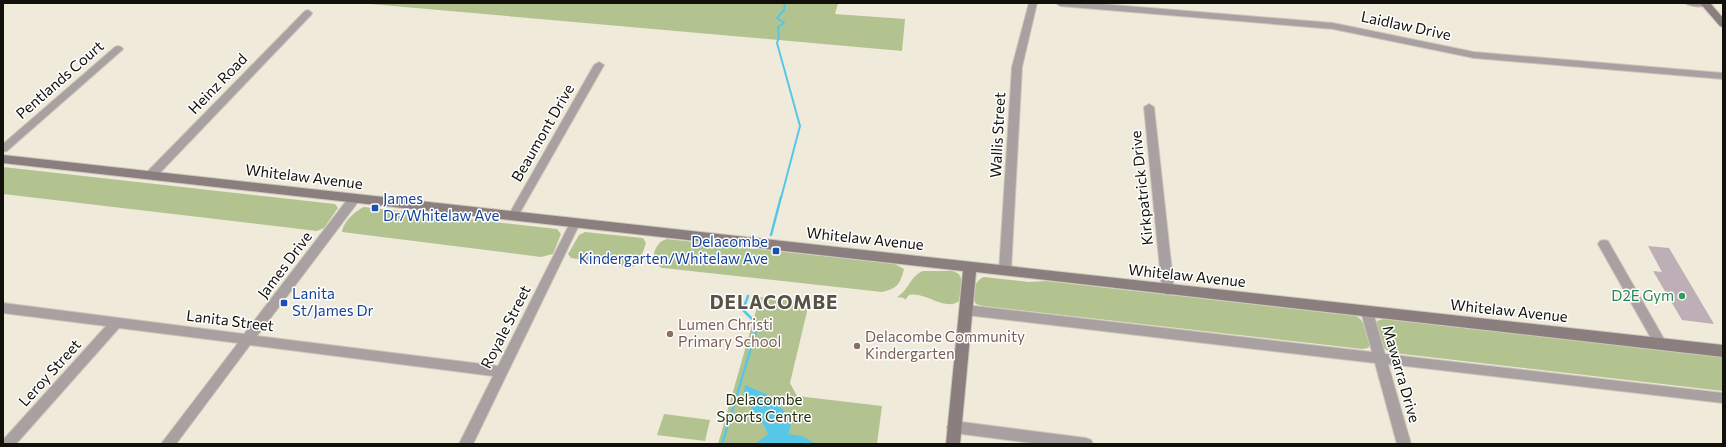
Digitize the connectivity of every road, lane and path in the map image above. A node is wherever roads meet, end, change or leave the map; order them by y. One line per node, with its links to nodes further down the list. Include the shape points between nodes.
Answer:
1 (1033, 3): 19 (street, Wallis Street, via 1017,67)
2 (1060, 3): 9 (street, Laidlaw Drive, via 1332,26 1474,55)
3 (1689, 3): 4 (street)
4 (1706, 4): 6 (street)
5 (308, 13): 13 (street, Heinz Road)
6 (1723, 24)
7 (118, 49): 11 (street, Pentlands Court)
8 (599, 65): 15 (street, Beaumont Drive)
9 (1723, 76)
10 (1149, 107): 20 (street, Kirkpatrick Drive)
11 (3, 149)
12 (3, 159): 13 (street, Whitelaw Avenue)
13 (150, 176): 14 (street, Whitelaw Avenue)
14 (354, 199): 15 (street, Whitelaw Avenue); 25 (street, James Drive)
15 (512, 216): 16 (street, Whitelaw Avenue)
16 (575, 223): 18 (street, Whitelaw Avenue); 29 (street, Royale Street)
17 (1604, 244): 26 (street)
18 (970, 267): 19 (street, Whitelaw Avenue); 22 (street)
19 (1005, 271): 20 (street, Whitelaw Avenue)
20 (1168, 290): 23 (street, Whitelaw Avenue)
21 (3, 308): 24 (street, Lanita Street)
22 (966, 310): 28 (street); 31 (street)
23 (1367, 312): 26 (street, Whitelaw Avenue); 28 (street, Mawarra Drive)
24 (116, 323): 25 (street, Lanita Street); 32 (street, Leroy Street)
25 (248, 339): 29 (street, Lanita Street); 33 (street, James Drive)
26 (1660, 344): 27 (street, Whitelaw Avenue)
27 (1723, 351)
28 (1380, 358): 30 (street); 37 (street, Mawarra Drive)
29 (502, 372): 34 (street, Royale Street)
30 (1723, 398)
31 (954, 427): 35 (street); 36 (street)
32 (8, 444)
33 (168, 444)
34 (466, 444)
35 (953, 444)
36 (1086, 444)
37 (1404, 444)

